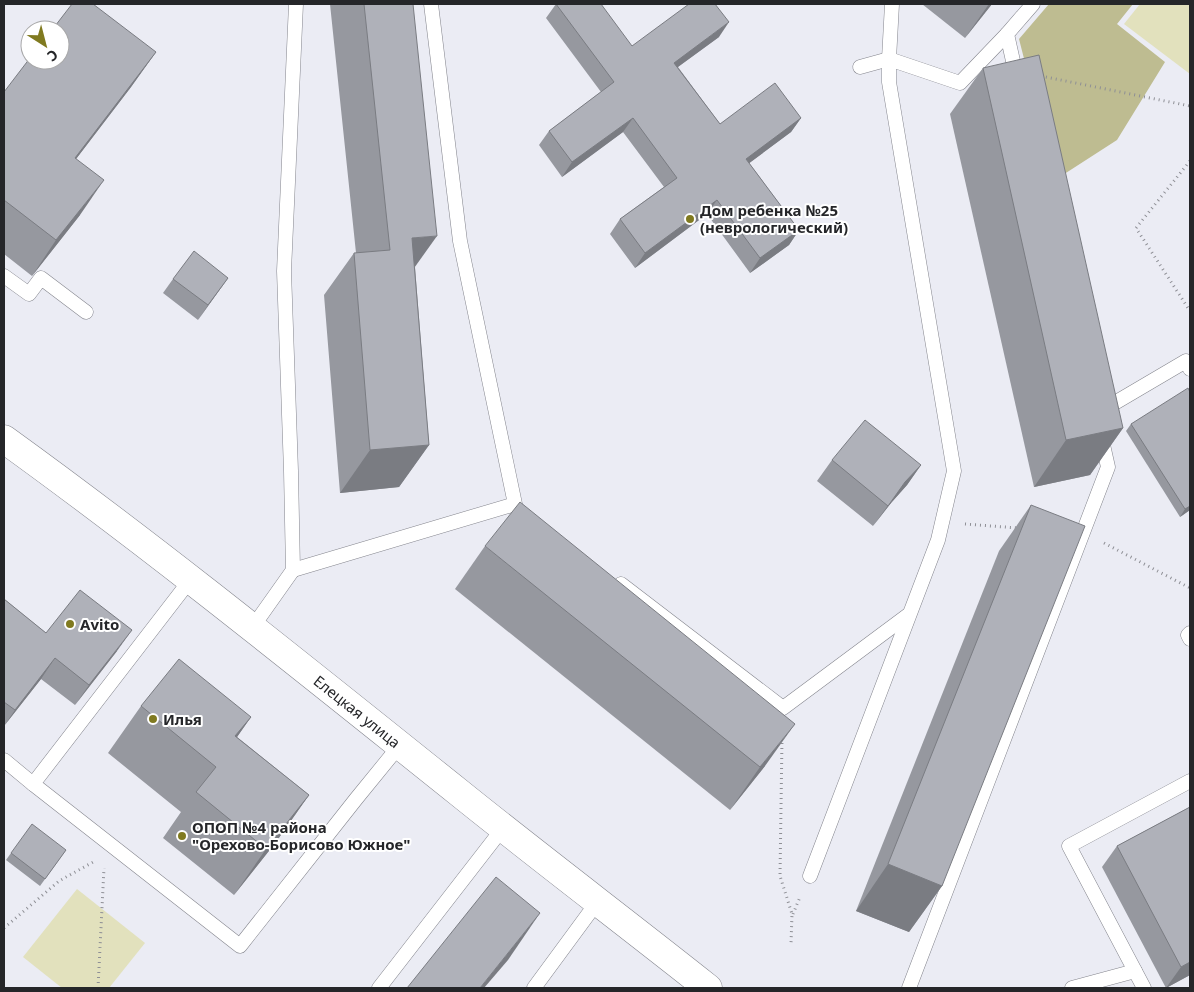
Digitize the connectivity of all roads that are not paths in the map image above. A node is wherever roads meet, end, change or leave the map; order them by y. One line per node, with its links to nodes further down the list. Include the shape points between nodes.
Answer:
1 (296, 4): 13 (lane, via 284,271)
2 (431, 4): 13 (lane, via 460,241 519,507)
3 (892, 4): 6 (lane)
4 (1033, 4): 5 (lane)
5 (1007, 34): 6 (lane, via 960,84); 8 (lane)
6 (888, 60): 7 (lane); 16 (lane, via 954,471 938,540)
7 (860, 67)
8 (1019, 89)
9 (4, 276): 10 (lane, via 29,294 41,278)
10 (86, 312)
11 (1190, 369): 31 (lane, via 1186,361 1095,409 1108,467)
12 (4, 440): 15 (street, Елецкая улица)
13 (292, 570): 17 (lane)
14 (609, 576): 16 (lane, via 783,708)
15 (191, 579): 17 (street, Елецкая улица); 23 (lane)
16 (908, 615): 25 (lane)
17 (252, 628): 20 (street, Елецкая улица)
18 (1190, 633): 19 (lane)
19 (1190, 639)
20 (400, 745): 23 (lane, via 240,946); 24 (street, Елецкая улица)
21 (4, 760): 23 (lane)
22 (1190, 781): 27 (lane, via 1069,846)
23 (33, 784)
24 (503, 828): 26 (street, Елецкая улица); 28 (lane)
25 (810, 876)
26 (598, 901): 29 (lane); 30 (street, Елецкая улица)
27 (1135, 971): 32 (lane); 33 (lane)
28 (379, 988)
29 (534, 988)
30 (708, 988)
31 (909, 988)
32 (1072, 988)
33 (1144, 988)

